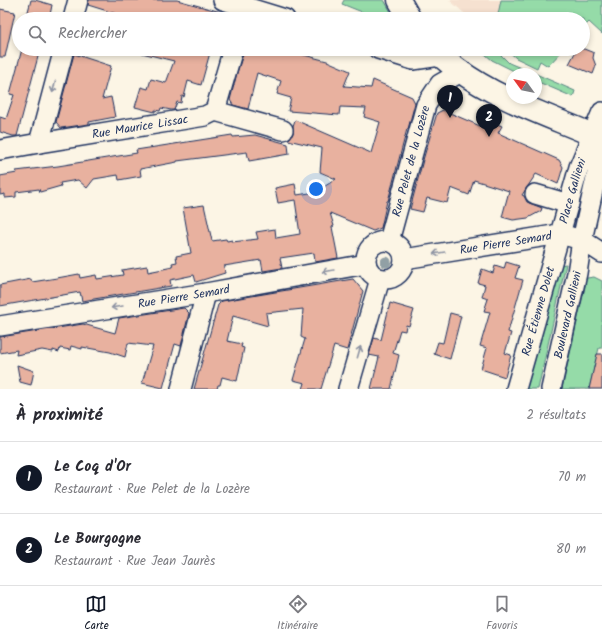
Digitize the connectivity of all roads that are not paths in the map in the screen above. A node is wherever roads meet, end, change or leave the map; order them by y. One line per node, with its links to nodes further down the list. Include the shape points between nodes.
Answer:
1 (78, 0): 5 (street)
2 (223, 0): 4 (street)
3 (398, 0): 6 (main road)
4 (254, 10)
5 (74, 12)
6 (406, 12)
7 (62, 56): 17 (street, one-way to 17)
8 (232, 56): 13 (street)
9 (400, 56): 10 (street, via 413,60)
10 (425, 56)
11 (442, 56): 12 (main road)
12 (460, 72): 16 (main road, via 497,95); 23 (street, Rue Pelet de la Lozère, via 440,84 426,105)
13 (215, 111): 15 (street); 17 (street, Rue Maurice Lissac, via 205,116)
14 (602, 112): 16 (street)
15 (283, 130)
16 (598, 137): 20 (street, Place Gallieni, via 579,167); 22 (street, Place Gallieni, via 597,173)
17 (39, 143): 18 (street, Rue Maurice Lissac)
18 (0, 150)
19 (535, 194): 20 (street)
20 (569, 204): 21 (street, Place Gallieni)
21 (560, 234): 22 (street, Place Gallieni); 25 (street, Rue Pierre Semard, one-way to 25); 32 (street, Rue Étienne Dolet)
22 (582, 240): 24 (street); 33 (street, Boulevard Gallieni)
23 (389, 241): 25 (street, via 400,248); 26 (street, via 377,243 372,247 368,252)
24 (602, 253)
25 (404, 259): 27 (street, via 404,266 397,275)
26 (366, 264): 27 (street, via 371,274); 28 (street, Rue Pierre Semard, one-way to 28)
27 (380, 279): 31 (street, one-way to 27)
28 (206, 293): 29 (street, Rue Pierre Semard, one-way to 29); 30 (street)
29 (0, 326)
30 (181, 389)
31 (348, 389)
32 (516, 389)
33 (551, 389)

